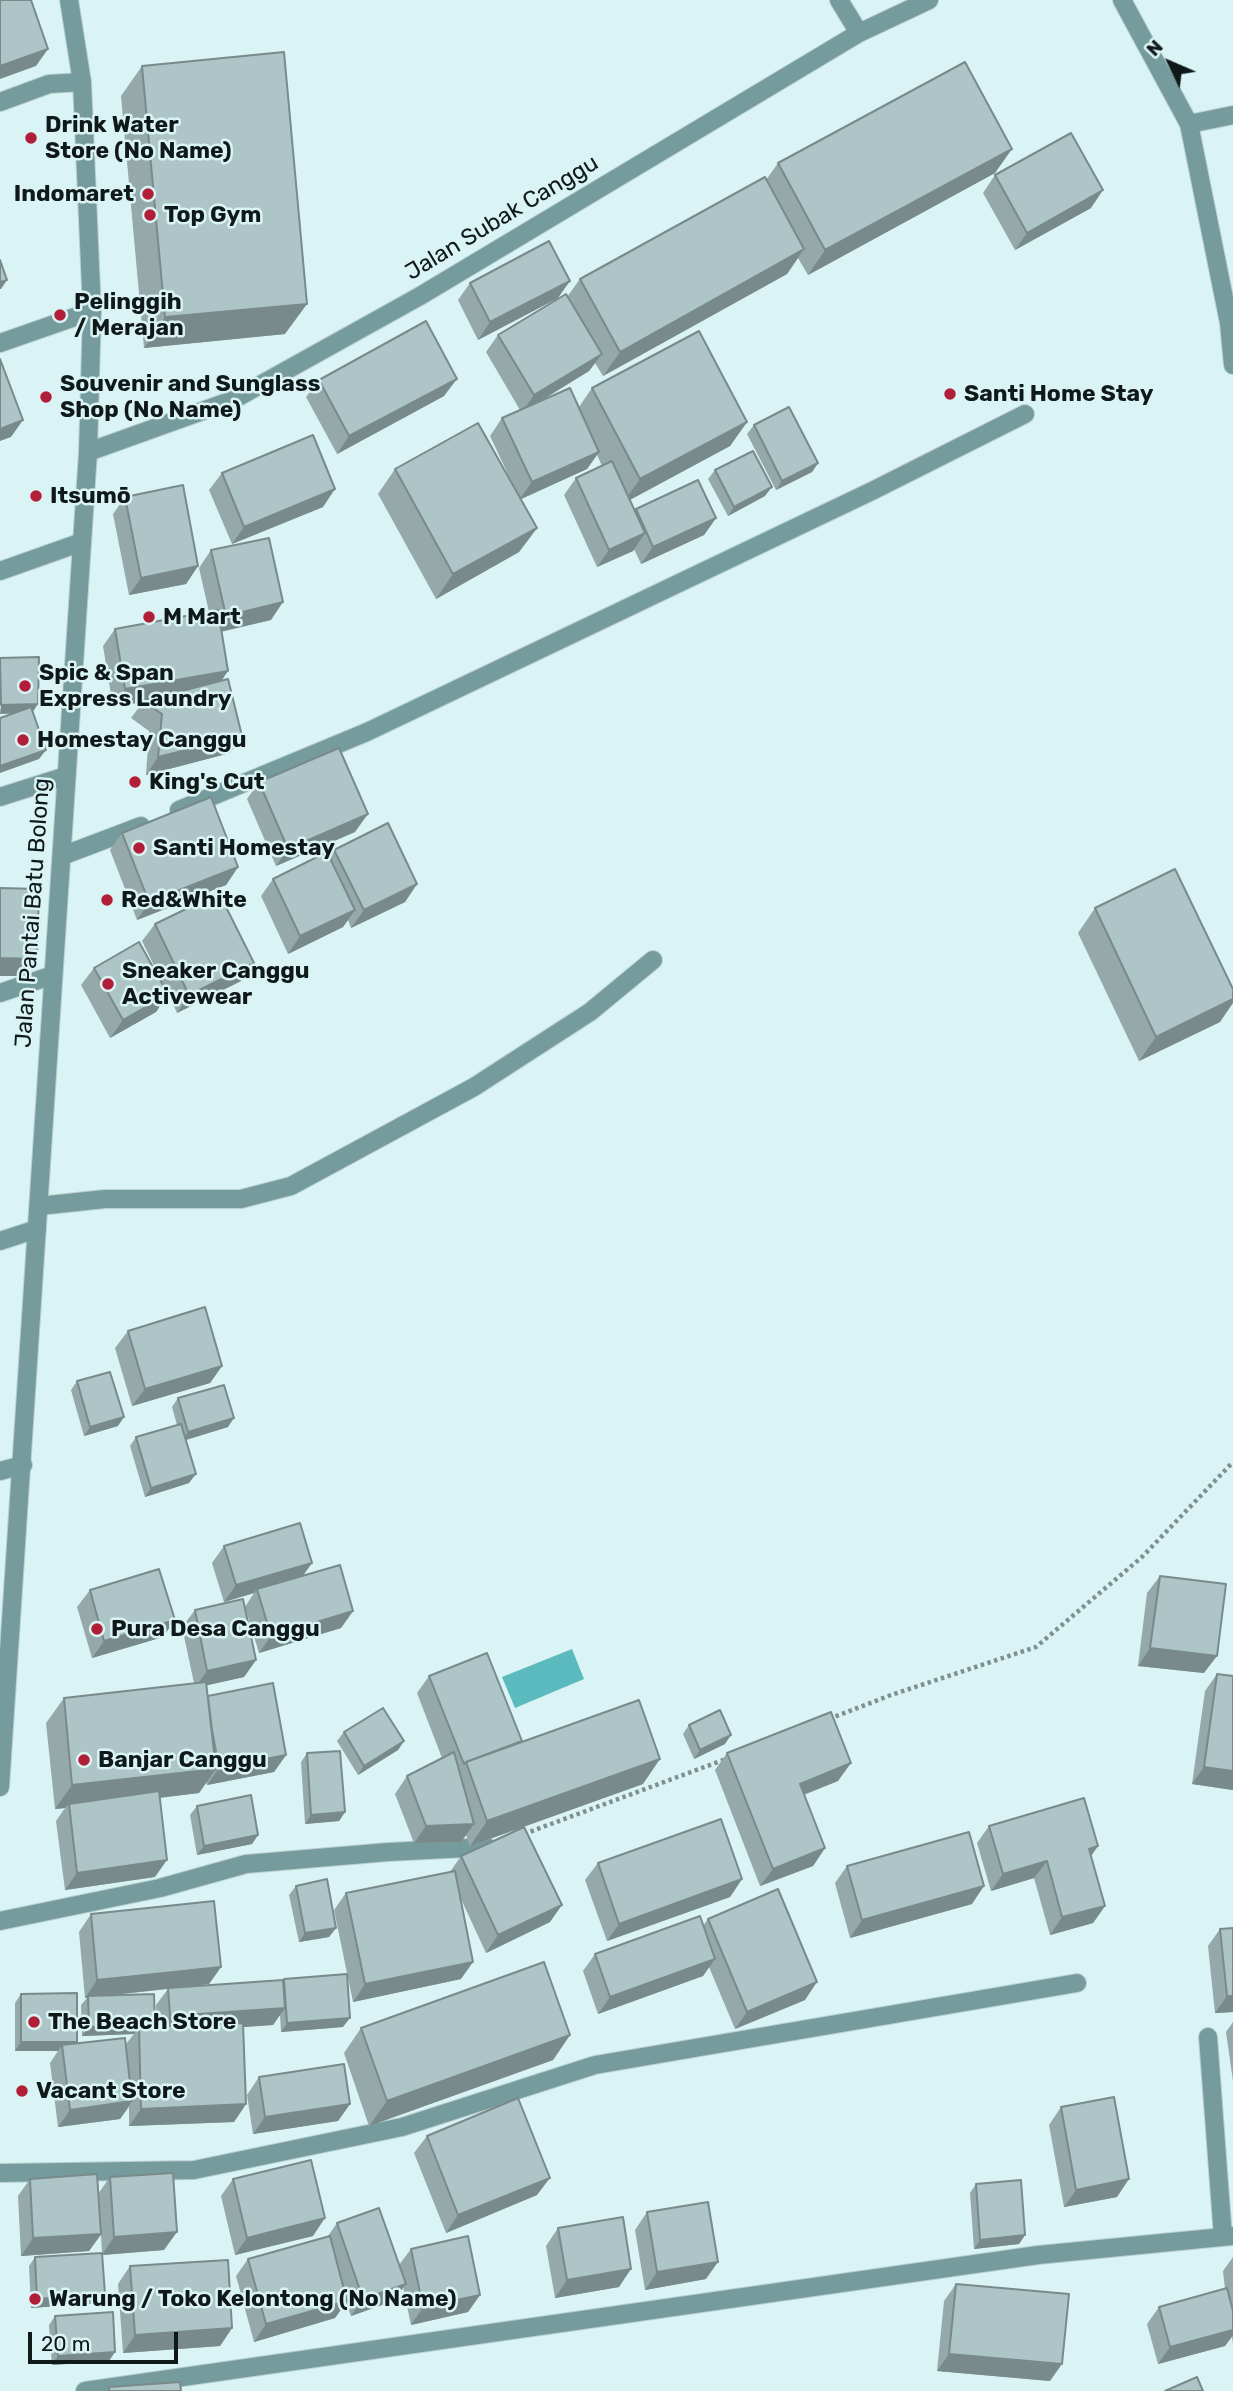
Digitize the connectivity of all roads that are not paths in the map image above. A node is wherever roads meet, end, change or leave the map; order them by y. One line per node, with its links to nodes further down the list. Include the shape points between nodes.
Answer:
1 (69, 0): 6 (street, Jalan Pantai Batu Bolong)
2 (839, 0): 5 (street)
3 (929, 0): 5 (street, Jalan Subak Canggu)
4 (1122, 0): 9 (street)
5 (859, 33): 14 (street, Jalan Subak Canggu, via 282,374 233,400)
6 (82, 82): 7 (street, via 49,84); 10 (street, Jalan Pantai Batu Bolong)
7 (0, 102)
8 (1233, 115): 9 (street)
9 (1189, 124): 12 (street, via 1229,323)
10 (93, 311): 11 (street); 14 (street, Jalan Pantai Batu Bolong)
11 (0, 343)
12 (1233, 365)
13 (1024, 414): 19 (street, via 368,732)
14 (88, 452): 15 (street, Jalan Pantai Batu Bolong)
15 (82, 542): 16 (street); 17 (street, Jalan Pantai Batu Bolong)
16 (0, 571)
17 (66, 776): 18 (street); 19 (street, Jalan Pantai Batu Bolong)
18 (0, 797)
19 (62, 856): 21 (street, Jalan Pantai Batu Bolong)
20 (653, 960): 23 (street, via 590,1012 474,1087 290,1186 240,1199 106,1199)
21 (52, 975): 22 (street); 23 (street, Jalan Pantai Batu Bolong)
22 (0, 993)
23 (39, 1206): 24 (street, Jalan Pantai Batu Bolong)
24 (37, 1229): 25 (street); 26 (street, Jalan Pantai Batu Bolong)
25 (0, 1241)
26 (23, 1465): 27 (street); 28 (street, Jalan Pantai Batu Bolong)
27 (0, 1471)
28 (4, 1686): 29 (street, Jalan Pantai Batu Bolong)
29 (0, 1787)
30 (487, 1847): 31 (street, via 246,1864 160,1888)
31 (0, 1921)
32 (1077, 1983): 34 (street, via 595,2065 402,2127 194,2170)
33 (1208, 2037): 35 (street)
34 (0, 2173)
35 (1228, 2237): 36 (street, via 1038,2255)
36 (85, 2391)

